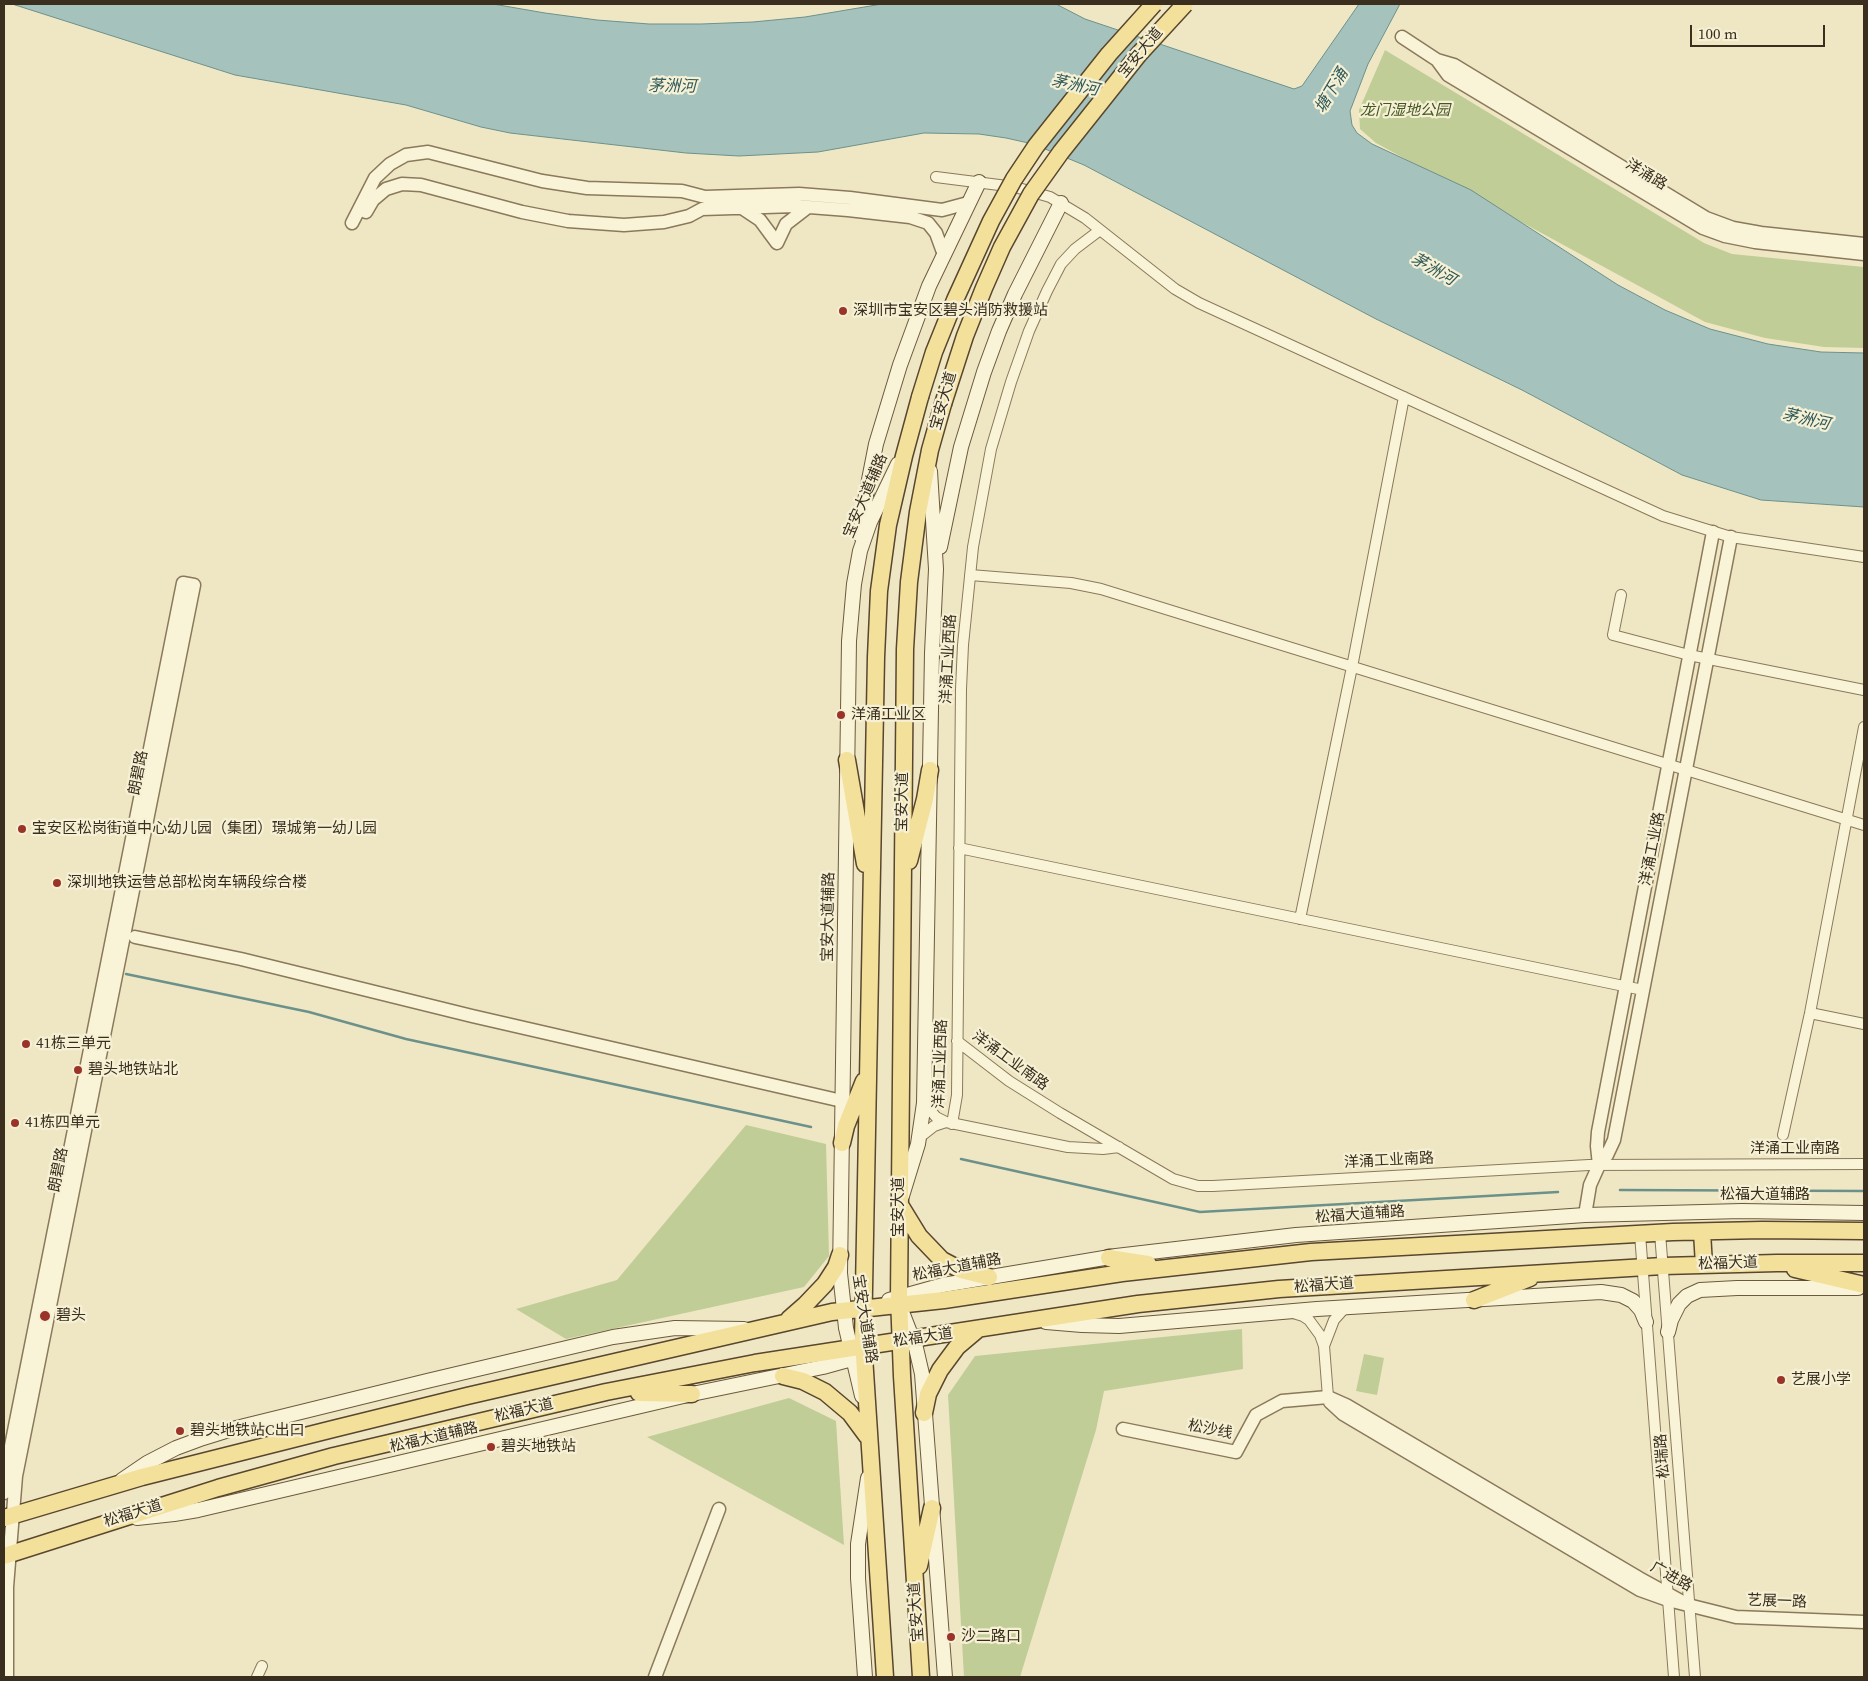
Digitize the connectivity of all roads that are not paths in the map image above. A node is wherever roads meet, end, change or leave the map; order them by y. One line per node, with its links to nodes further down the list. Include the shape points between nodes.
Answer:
1 (1154, 4): 16 (main road, 宝安大道, bridge, via 1103,61 1014,179 955,300 934,352)
2 (1185, 4): 17 (main road, 宝安大道, bridge, via 1139,54 1060,152 1031,194 1002,248 964,336)
3 (1402, 37): 4 (street, 洋涌路)
4 (1436, 60): 12 (street, 洋涌路, via 1454,65 1706,218 1755,232); 13 (street, 洋涌路, via 1448,75 1703,228 1755,242)
5 (936, 177): 6 (street)
6 (979, 182): 7 (main road); 8 (street, via 1027,190)
7 (968, 203): 10 (street, via 942,210 799,194 705,197 682,191 587,188 542,181 428,152 406,155 375,178 355,224 373,200 386,189 402,184 421,185 568,221 624,225 667,221 702,209); 14 (main road)
8 (1061, 203): 11 (street); 23 (main road, via 992,349 963,439 946,513)
9 (808, 207): 10 (street); 10 (street, via 786,224 777,244 760,220); 14 (street, via 910,217 928,223 936,233)
10 (742, 208)
11 (1100, 230): 15 (street, via 1199,303); 22 (street, 洋涌工业西路, via 1074,248 1061,264 1026,340 991,448)
12 (1864, 244)
13 (1864, 254)
14 (944, 255): 21 (main road, via 922,304 886,408 866,495)
15 (1404, 397): 18 (street, via 1637,505); 27 (street)
16 (911, 428): 21 (main road, 宝安大道辅路, via 870,522); 38 (main road, 宝安大道, via 888,525 879,590)
17 (930, 450): 23 (main road); 37 (main road, 宝安大道, via 914,536 906,626)
18 (1713, 532): 19 (street); 25 (street, 洋涌工业路)
19 (1731, 537): 20 (street); 26 (street, 洋涌工业路)
20 (1864, 558)
21 (856, 568): 30 (main road, 宝安大道辅路, via 850,640)
22 (970, 575): 27 (street, via 1091,586); 36 (street, 洋涌工业西路, via 961,689)
23 (936, 585): 32 (main road)
24 (1621, 595): 25 (street, via 1613,635)
25 (1690, 655): 26 (street); 31 (street, 洋涌工业路)
26 (1707, 659): 28 (street); 33 (street, 洋涌工业路)
27 (1352, 666): 31 (street); 39 (street)
28 (1864, 690)
29 (1864, 727): 34 (street)
30 (847, 760): 38 (main road); 47 (main road, 宝安大道辅路)
31 (1668, 765): 33 (street); 41 (street, 洋涌工业路)
32 (930, 770): 37 (main road); 48 (main road)
33 (1685, 770): 34 (street); 42 (street, 洋涌工业路)
34 (1846, 819): 35 (street); 43 (street)
35 (1864, 825)
36 (960, 848): 39 (street); 45 (street, 洋涌工业西路)
37 (902, 905): 56 (main road, 宝安大道)
38 (871, 908): 46 (main road, 宝安大道)
39 (1300, 919): 41 (street)
40 (136, 936): 47 (street)
41 (1625, 988): 42 (street); 54 (street, 洋涌工业路, via 1598,1132)
42 (1643, 990): 54 (street, 洋涌工业路, via 1614,1140)
43 (1810, 1014): 44 (street); 50 (street)
44 (1864, 1024)
45 (958, 1041): 49 (street, 洋涌工业西路, via 957,1095); 53 (street, 洋涌工业南路, via 1033,1097)
46 (868, 1062): 52 (main road); 77 (main road, 宝安大道)
47 (842, 1101): 52 (main road, 宝安大道辅路)
48 (924, 1103): 49 (street, via 936,1117); 51 (main road)
49 (949, 1123): 51 (street, via 928,1129); 53 (street, via 1068,1147)
50 (1783, 1135)
51 (920, 1137): 56 (main road)
52 (842, 1143): 63 (main road, 宝安大道辅路)
53 (1119, 1148): 54 (street, 洋涌工业南路, via 1173,1179 1206,1186)
54 (1599, 1164): 55 (street, 洋涌工业南路); 58 (street, 洋涌工业路, via 1590,1185)
55 (1864, 1164)
56 (900, 1204): 72 (main road, via 913,1228 942,1260 967,1273); 75 (main road, 宝安大道)
57 (1864, 1212): 58 (main road, 松福大道辅路)
58 (1585, 1215): 64 (main road, 松福大道辅路, via 1296,1235)
59 (1864, 1231): 60 (main road, 松福大道)
60 (1702, 1232): 61 (main road, 松福大道); 67 (main road)
61 (1660, 1233): 62 (main road, 松福大道); 69 (street, 松瑞路)
62 (1640, 1234): 68 (main road, 松福大道, via 1311,1252); 70 (street, 松瑞路)
63 (840, 1255): 78 (main road, 宝安大道辅路); 81 (main road, via 825,1284)
64 (1108, 1258): 68 (main road); 72 (main road, 松福大道辅路)
65 (1753, 1263): 66 (main road, 松福大道); 67 (main road, 松福大道); 73 (main road, via 1790,1268)
66 (1864, 1263)
67 (1704, 1265): 69 (main road, 松福大道)
68 (1175, 1266): 75 (main road, 松福大道, via 944,1300)
69 (1663, 1266): 70 (main road, 松福大道); 85 (street, 松瑞路)
70 (1642, 1267): 71 (main road, 松福大道); 82 (street, 松瑞路)
71 (1548, 1273): 74 (main road); 80 (main road, 松福大道, via 1279,1289 1138,1304)
72 (989, 1277): 75 (main road, 松福大道辅路, via 943,1285)
73 (1864, 1287): 85 (main road, via 1700,1290 1679,1304)
74 (1474, 1300): 76 (main road); 82 (main road, via 1608,1292 1633,1301)
75 (899, 1301): 77 (main road, 松福大道); 86 (main road, 宝安大道)
76 (1350, 1307): 79 (main road); 87 (street, via 1334,1320)
77 (864, 1308): 78 (main road, 松福大道); 88 (main road, 宝安大道)
78 (843, 1310): 81 (main road, 松福大道); 88 (main road, 宝安大道辅路)
79 (1283, 1311): 80 (main road, via 1119,1326); 87 (street, via 1309,1320)
80 (1032, 1320): 84 (main road, 松福大道)
81 (788, 1321): 83 (main road, 松福大道)
82 (1646, 1322): 105 (street, 松瑞路)
83 (753, 1329): 97 (main road, 松福大道, via 467,1396); 97 (main road, via 674,1328 622,1336 427,1381 203,1438 147,1463)
84 (980, 1329): 86 (main road, 松福大道); 93 (main road, via 956,1347 940,1370 928,1394)
85 (1668, 1332): 106 (street, 松瑞路)
86 (906, 1340): 88 (main road, 松福大道); 93 (main road, via 918,1357); 104 (main road, 宝安大道)
87 (1324, 1346): 92 (street)
88 (857, 1352): 89 (main road, 松福大道辅路); 90 (main road, 松福大道, via 755,1363); 95 (main road, 宝安大道)
89 (783, 1376): 91 (main road, 松福大道辅路); 95 (main road, via 825,1392 850,1413)
90 (606, 1392): 91 (main road); 102 (main road, 松福大道, via 334,1456)
91 (692, 1394): 102 (main road, 松福大道辅路, via 198,1510)
92 (1328, 1397): 94 (street, 松沙线, via 1282,1401 1256,1415 1236,1452); 105 (street, 广进路)
93 (924, 1413): 99 (main road)
94 (1123, 1428)
95 (868, 1438): 96 (main road, 宝安大道)
96 (870, 1467): 112 (main road, via 858,1544); 113 (main road, 宝安大道)
97 (118, 1484): 101 (main road, 松福大道)
98 (4, 1493): 101 (street, 朗碧路, via 189,584)
99 (932, 1508): 104 (main road); 115 (main road)
100 (719, 1509): 111 (street)
101 (8, 1516): 103 (street, 朗碧路)
102 (118, 1518): 103 (main road, 松福大道)
103 (7, 1555): 109 (street, 朗碧路)
104 (915, 1586): 114 (main road, 宝安大道)
105 (1668, 1597): 106 (street, 广进路); 116 (street, 松瑞路)
106 (1690, 1606): 107 (street, 艺展一路, via 1736,1616); 117 (street, 松瑞路)
107 (1864, 1622)
108 (262, 1666): 110 (street)
109 (7, 1677)
110 (257, 1677)
111 (655, 1677)
112 (864, 1677)
113 (884, 1677)
114 (921, 1677)
115 (944, 1677)
116 (1674, 1677)
117 (1695, 1677)

